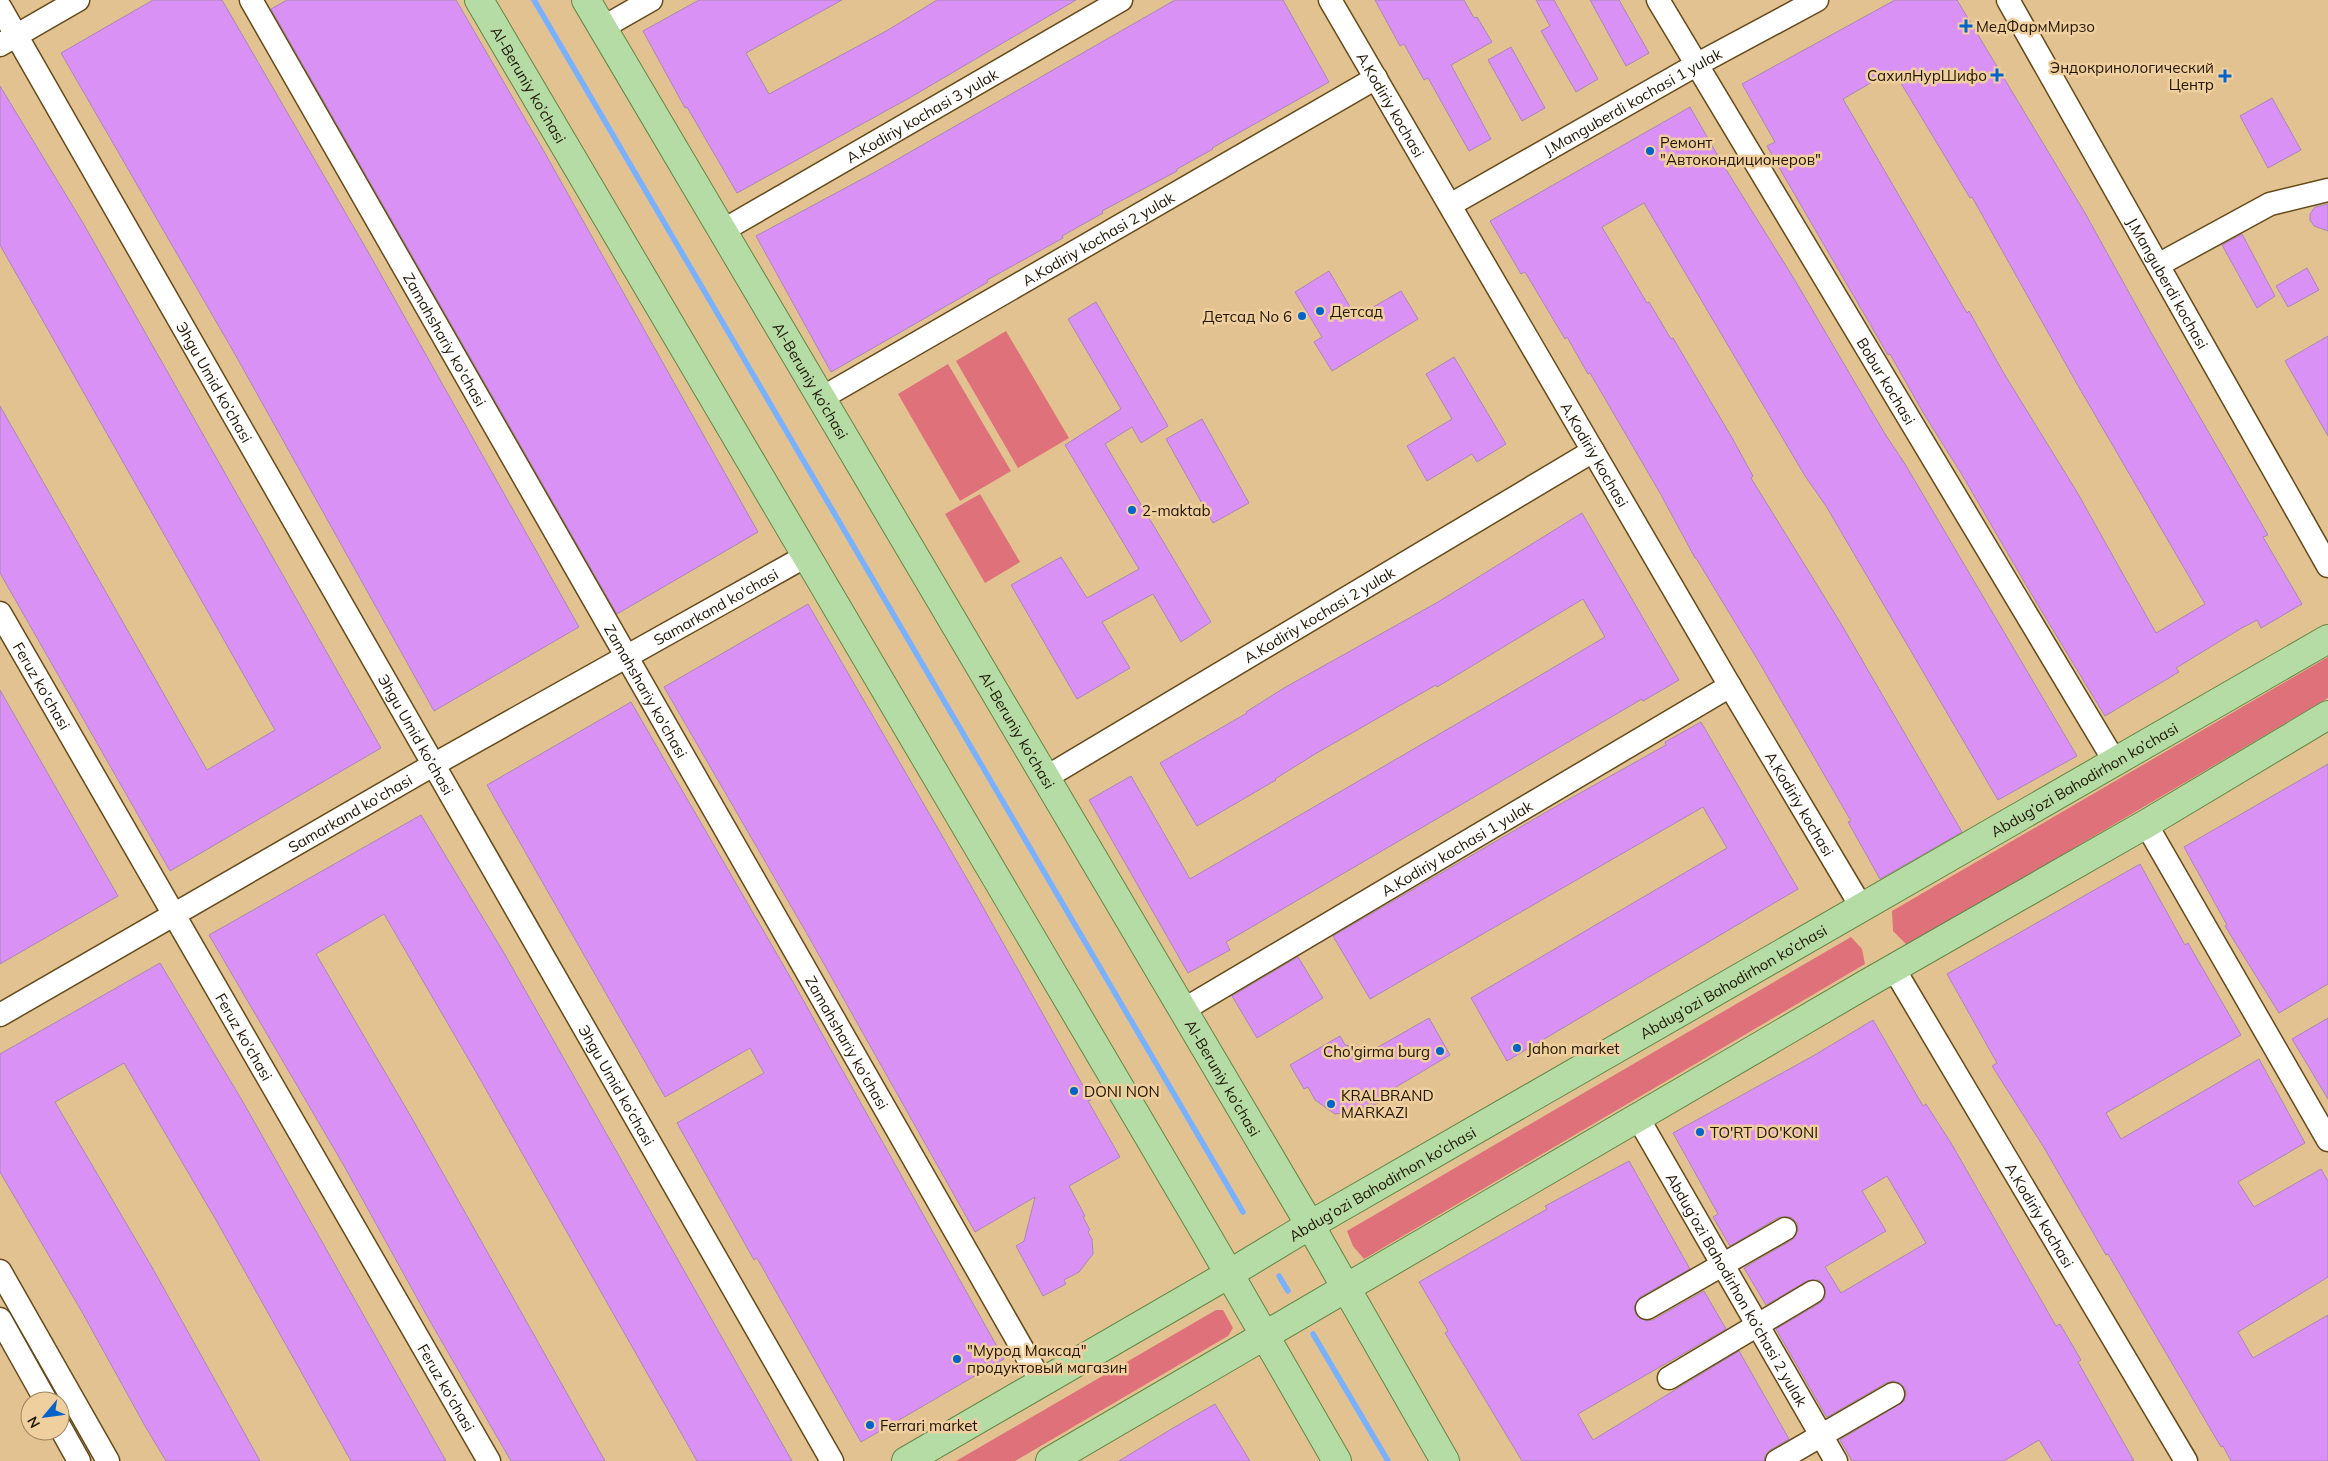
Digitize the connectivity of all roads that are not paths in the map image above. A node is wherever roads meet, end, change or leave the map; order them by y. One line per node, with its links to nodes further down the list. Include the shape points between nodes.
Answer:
1 (78, 0): 13 (street)
2 (251, 0): 26 (street, Zamahshariy ko'chasi)
3 (479, 0): 22 (main road, Al-Beruniy ko’chasi)
4 (586, 0): 12 (main road, Al-Beruniy ko’chasi)
5 (651, 0): 12 (street)
6 (1121, 0): 18 (street, A.Kodiriy kochasi 3 yulak)
7 (1330, 0): 15 (street, A.Kodiriy kochasi)
8 (1658, 0): 14 (street, Bobur kochasi)
9 (1817, 0): 14 (street, J.Manguberdi kochasi 1 yulak)
10 (2008, 0): 19 (street, J.Manguberdi kochasi)
11 (0, 7): 13 (street, Эhgu Umid ko’chasi)
12 (602, 28): 18 (main road, Al-Beruniy ko’chasi)
13 (8, 40): 30 (street, Эhgu Umid ko’chasi)
14 (1696, 65): 17 (street, J.Manguberdi kochasi 1 yulak); 29 (street, Bobur kochasi)
15 (1376, 78): 17 (street, A.Kodiriy kochasi); 20 (street, A.Kodiriy kochasi 2 yulak)
16 (2328, 190): 19 (street, via 2270,204)
17 (1450, 205): 21 (street, A.Kodiriy kochasi)
18 (722, 231): 20 (main road, Al-Beruniy ko’chasi)
19 (2158, 264): 23 (street, J.Manguberdi kochasi)
20 (820, 399): 31 (main road, Al-Beruniy ko’chasi)
21 (1593, 451): 27 (street, A.Kodiriy kochasi); 31 (street, A.Kodiriy kochasi 2 yulak)
22 (806, 556): 26 (street, Samarkand ko'chasi); 44 (main road, Al-Beruniy ko’chasi)
23 (2328, 566)
24 (0, 613): 34 (street, Feruz ko'chasi)
25 (2328, 639): 29 (main road, Abdug’ozi Bahodirhon ko’chasi)
26 (627, 656): 30 (street, Samarkand ko'chasi); 52 (street, Zamahshariy ko'chasi)
27 (1730, 686): 33 (street, A.Kodiriy kochasi); 36 (street, A.Kodiriy kochasi 1 yulak)
28 (2328, 716): 32 (main road)
29 (2114, 762): 33 (main road, Abdug’ozi Bahodirhon ko’chasi)
30 (434, 765): 34 (street, Samarkand ko'chasi); 60 (street, Эhgu Umid ko’chasi)
31 (1045, 778): 36 (main road, Al-Beruniy ko’chasi)
32 (2146, 824): 35 (main road); 39 (street)
33 (1862, 908): 40 (main road, Abdug’ozi Bahodirhon ko’chasi)
34 (175, 913): 37 (street, Samarkand ko'chasi); 59 (street, Feruz ko'chasi)
35 (1894, 969): 38 (main road); 67 (street, A.Kodiriy kochasi)
36 (1183, 1010): 40 (main road, Al-Beruniy ko’chasi)
37 (0, 1015)
38 (1638, 1118): 42 (street, Abdug’ozi Bahodirhon ko’chasi 2 yulak); 45 (main road)
39 (2328, 1140)
40 (1310, 1225): 44 (main road, Abdug’ozi Bahodirhon ko’chasi); 45 (main road, Al-Beruniy ko’chasi)
41 (1785, 1229): 42 (street)
42 (1723, 1265): 47 (street); 49 (street, Abdug’ozi Bahodirhon ko’chasi 2 yulak)
43 (0, 1271): 58 (street)
44 (1229, 1274): 50 (main road, Al-Beruniy ko’chasi); 52 (main road, Abdug’ozi Bahodirhon ko’chasi)
45 (1346, 1288): 50 (main road); 64 (main road, Al-Beruniy ko’chasi)
46 (1814, 1292): 49 (street)
47 (1647, 1308)
48 (0, 1319): 53 (street)
49 (1758, 1324): 51 (street); 55 (street, Abdug’ozi Bahodirhon ko’chasi 2 yulak)
50 (1265, 1336): 62 (main road); 63 (main road, Al-Beruniy ko’chasi)
51 (1669, 1378)
52 (1042, 1383): 61 (main road, Abdug’ozi Bahodirhon ko’chasi)
53 (40, 1391)
54 (1893, 1394): 55 (street)
55 (1821, 1435): 65 (street); 66 (street, Abdug’ozi Bahodirhon ko’chasi 2 yulak)
56 (68, 1441): 57 (street)
57 (79, 1461)
58 (108, 1461)
59 (489, 1461)
60 (832, 1461)
61 (906, 1461)
62 (1050, 1461)
63 (1337, 1461)
64 (1445, 1461)
65 (1776, 1461)
66 (1836, 1461)
67 (2186, 1461)

